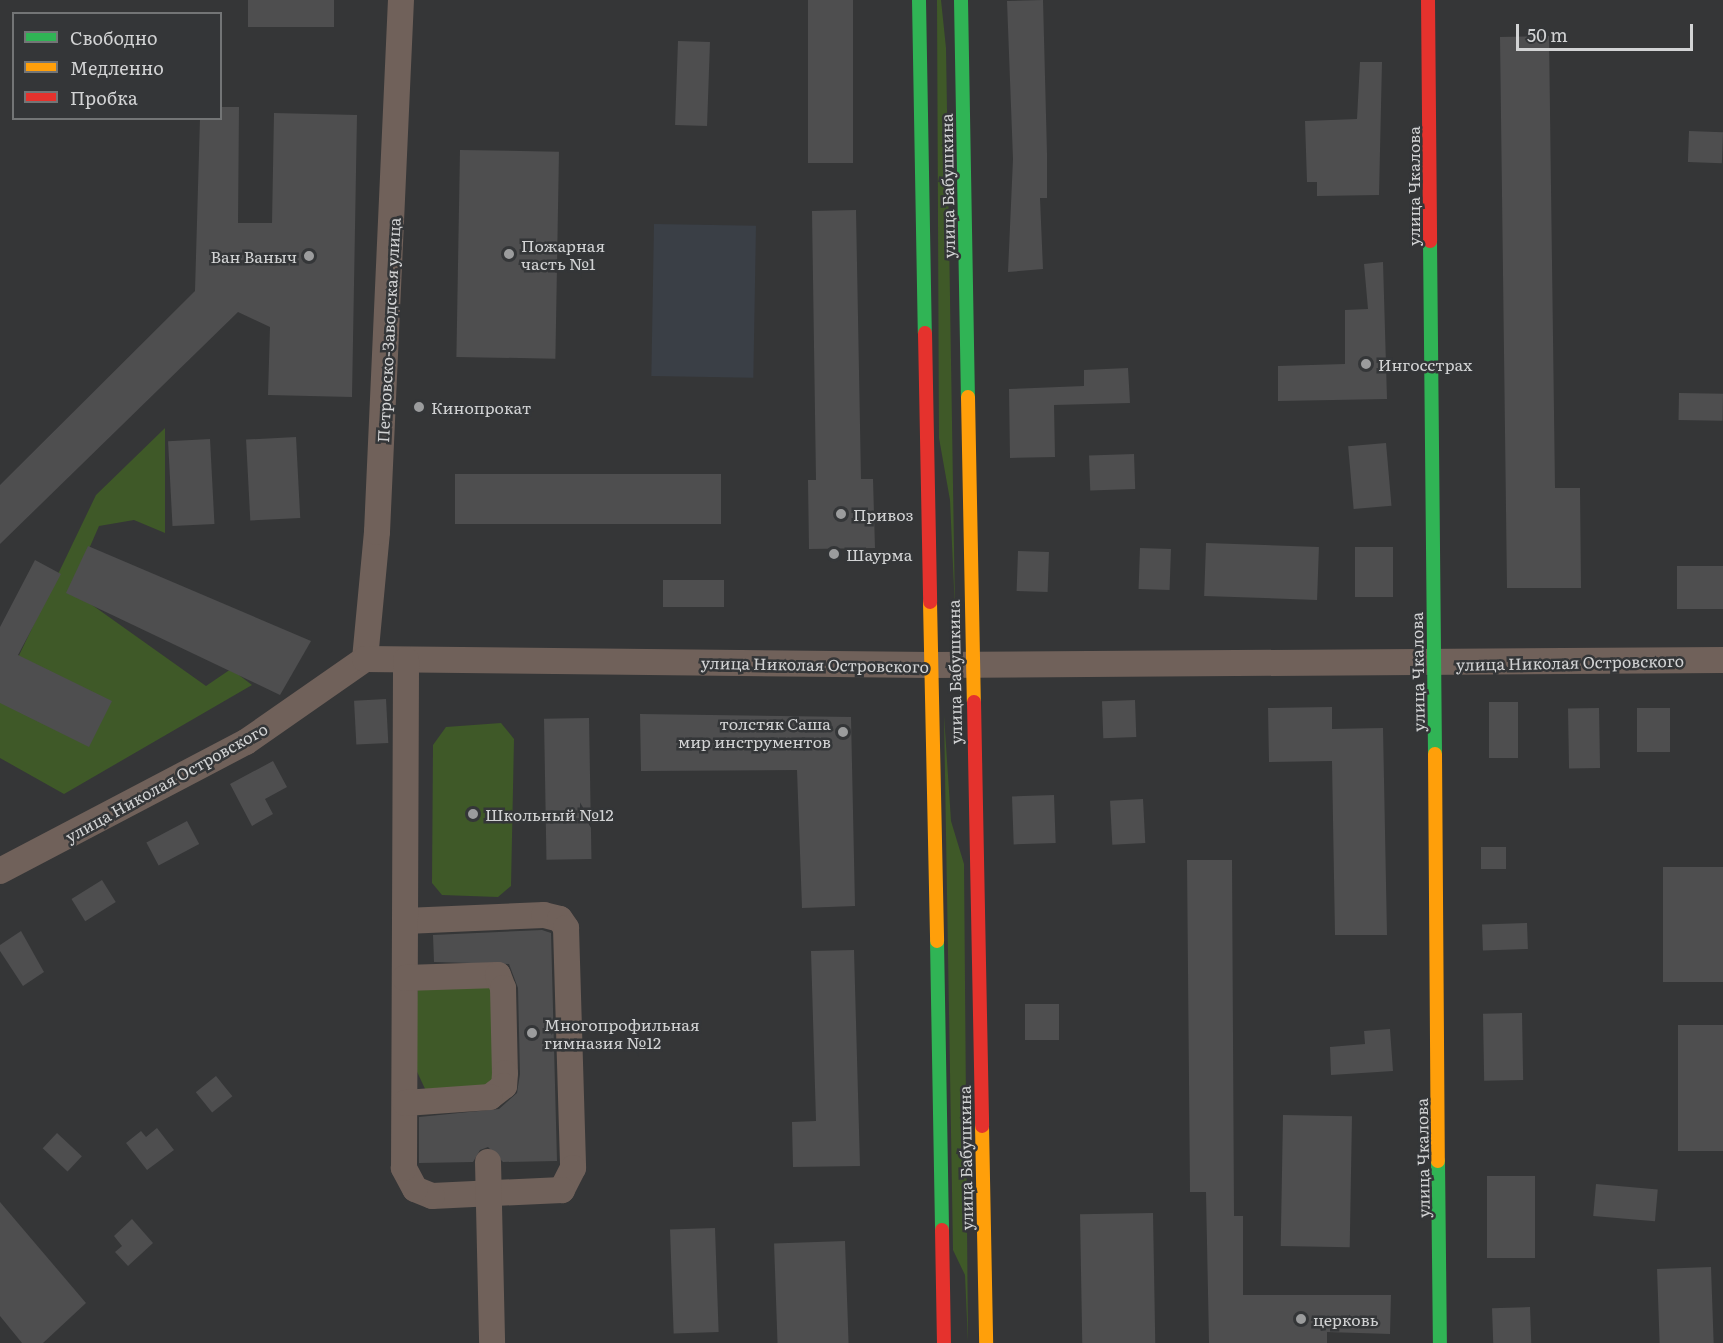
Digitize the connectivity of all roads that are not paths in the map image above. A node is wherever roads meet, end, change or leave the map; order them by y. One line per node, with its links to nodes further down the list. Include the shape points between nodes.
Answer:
1 (401, 0): 5 (street, Петровско-Заводская улица, via 377,532)
2 (919, 0): 9 (main road, улица Бабушкина)
3 (961, 0): 10 (main road, улица Бабушкина)
4 (1428, 0): 8 (main road, улица Чкалова)
5 (365, 659): 6 (street, улица Николая Островского); 11 (street, улица Николая Островского, via 246,742)
6 (406, 660): 9 (street, улица Николая Островского); 12 (street)
7 (1723, 660): 8 (street, улица Николая Островского)
8 (1433, 662): 10 (street, улица Николая Островского); 19 (main road, улица Чкалова)
9 (932, 665): 10 (street, улица Николая Островского); 17 (main road, улица Бабушкина)
10 (970, 665): 18 (main road, улица Бабушкина)
11 (0, 871)
12 (405, 921): 13 (street); 14 (street, via 544,915 560,919 566,928 570,1183 562,1190 486,1197 432,1196 415,1189 404,1168)
13 (405, 978): 14 (street); 14 (street, via 498,975 503,988 505,1073 504,1086 490,1097)
14 (405, 1103)
15 (488, 1162): 16 (street)
16 (492, 1343)
17 (944, 1343)
18 (986, 1343)
19 (1440, 1343)

